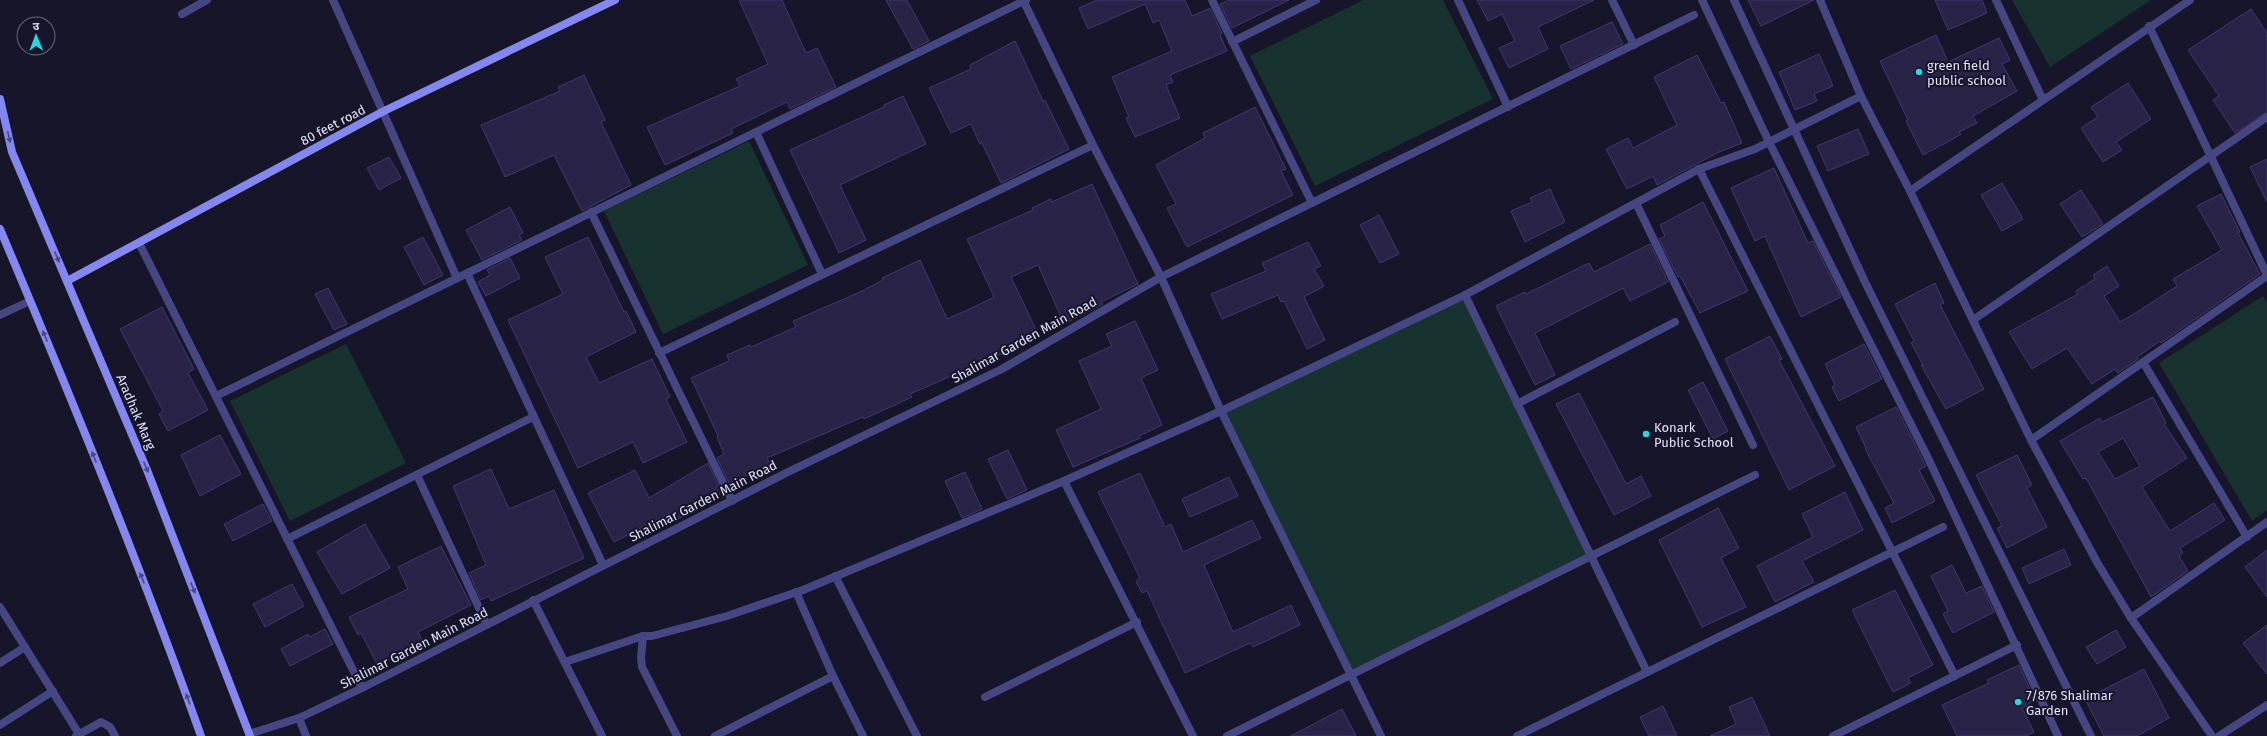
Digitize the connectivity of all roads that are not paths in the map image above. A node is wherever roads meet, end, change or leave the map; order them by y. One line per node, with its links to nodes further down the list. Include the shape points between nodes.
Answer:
1 (207, 0): 14 (street)
2 (333, 0): 23 (street)
3 (615, 0): 23 (main road, 80 feet road)
4 (1024, 0): 26 (street); 28 (street)
5 (1212, 0): 17 (street)
6 (1316, 0): 17 (street)
7 (1458, 0): 22 (street)
8 (1612, 0): 18 (street)
9 (1702, 0): 27 (street)
10 (1734, 0): 25 (street)
11 (1820, 0): 19 (street)
12 (1996, 0): 21 (street)
13 (2190, 0): 16 (street)
14 (182, 14)
15 (1694, 16): 18 (street, Shalimar Garden Main Road)
16 (2148, 26): 21 (street); 29 (street)
17 (1232, 42): 32 (street)
18 (1634, 45): 22 (street, Shalimar Garden Main Road)
19 (1861, 96): 25 (street); 31 (street)
20 (0, 99): 42 (main road, Aradhak Marg, one-way to 42, via 12,152)
21 (2043, 100): 31 (street)
22 (1508, 107): 32 (street, Shalimar Garden Main Road)
23 (382, 112): 36 (main road, 80 feet road); 41 (street)
24 (2267, 118): 29 (street)
25 (1794, 130): 27 (street); 105 (street, via 1864,282)
26 (756, 132): 34 (street); 38 (street)
27 (1771, 142): 30 (street); 75 (street, via 1928,458)
28 (1093, 145): 38 (street); 40 (street)
29 (2210, 156): 39 (street); 46 (street)
30 (1699, 169): 33 (street); 64 (street)
31 (1910, 191): 46 (street)
32 (1312, 203): 40 (street, Shalimar Garden Main Road)
33 (1636, 203): 43 (street); 55 (street)
34 (591, 212): 37 (street); 48 (street)
35 (0, 229): 44 (main road)
36 (139, 243): 42 (main road, 80 feet road); 50 (street)
37 (467, 273): 41 (street); 53 (street)
38 (822, 274): 48 (street)
39 (2267, 275): 49 (street)
40 (1161, 277): 52 (street); 59 (street, Shalimar Garden Main Road, via 1002,369)
41 (457, 278): 50 (street)
42 (67, 281): 90 (main road, Aradhak Marg, one-way to 90, via 147,470)
43 (1465, 295): 51 (street); 52 (street)
44 (30, 301): 45 (street); 92 (main road, one-way to 44, via 171,650)
45 (0, 316)
46 (1973, 320): 54 (street)
47 (1675, 322): 51 (street)
48 (659, 353): 59 (street)
49 (2143, 362): 54 (street); 62 (street)
50 (216, 396): 63 (street)
51 (1517, 404): 65 (street)
52 (1221, 411): 58 (street); 80 (street)
53 (533, 417): 56 (street); 66 (street)
54 (2031, 440): 71 (street, via 2098,564)
55 (1753, 445)
56 (417, 475): 63 (street); 73 (street)
57 (1755, 475): 65 (street)
58 (1064, 481): 67 (street); 72 (street)
59 (732, 501): 66 (street, Shalimar Garden Main Road)
60 (2267, 522): 62 (street)
61 (1943, 527): 64 (street)
62 (2247, 537): 71 (street)
63 (287, 539): 83 (street)
64 (1892, 552): 79 (street); 82 (street)
65 (1591, 556): 79 (street); 80 (street)
66 (603, 565): 69 (street, Shalimar Garden Main Road)
67 (835, 576): 68 (street); 98 (street)
68 (796, 592): 74 (street, via 727,616 652,636); 81 (street)
69 (533, 600): 73 (street, Shalimar Garden Main Road); 77 (street)
70 (0, 607): 76 (street)
71 (2131, 618): 106 (street)
72 (1137, 622): 85 (street); 99 (street)
73 (486, 625): 83 (street, Shalimar Garden Main Road)
74 (643, 636): 77 (street); 95 (street, via 642,667)
75 (2017, 645): 82 (street); 104 (street)
76 (25, 647): 78 (street); 84 (street)
77 (565, 662): 94 (street)
78 (0, 663)
79 (1647, 672): 102 (street)
80 (1350, 675): 100 (street); 101 (street)
81 (833, 676): 96 (street); 97 (street)
82 (1954, 676): 103 (street)
83 (362, 688): 87 (street, Shalimar Garden Main Road)
84 (53, 692): 88 (street); 89 (street)
85 (985, 697)
86 (2267, 705): 107 (street)
87 (299, 718): 90 (street, Shalimar Garden Main Road); 93 (street)
88 (0, 725)
89 (78, 735): 91 (street, via 101,722 110,727)
90 (250, 735)
91 (115, 736)
92 (201, 736)
93 (306, 736)
94 (602, 736)
95 (677, 736)
96 (715, 736)
97 (863, 736)
98 (917, 736)
99 (1193, 736)
100 (1227, 736)
101 (1381, 736)
102 (1517, 736)
103 (1833, 736)
104 (2058, 736)
105 (2091, 736)
106 (2212, 736)
107 (2219, 736)

